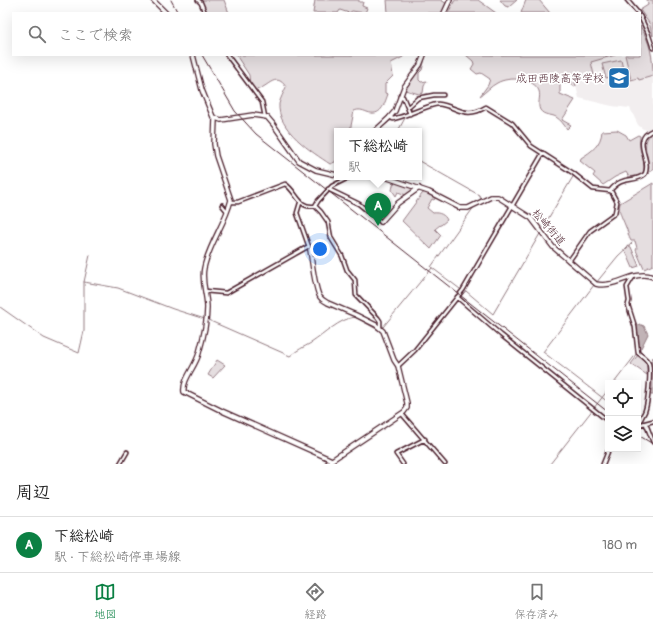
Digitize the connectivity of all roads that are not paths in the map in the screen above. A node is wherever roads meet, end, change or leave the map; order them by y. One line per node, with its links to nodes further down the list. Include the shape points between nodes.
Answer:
1 (153, 0): 5 (street)
2 (198, 0): 6 (street, via 202,3)
3 (450, 0): 7 (street)
4 (627, 0): 8 (street)
5 (165, 12)
6 (205, 12)
7 (444, 12)
8 (637, 12)
9 (641, 18): 10 (street)
10 (653, 48)
11 (193, 56): 20 (street, via 202,90 210,113)
12 (228, 56): 18 (street, via 262,102)
13 (424, 56): 15 (street)
14 (443, 95): 16 (street, via 418,98)
15 (400, 96): 16 (street); 19 (street)
16 (408, 107): 17 (street)
17 (410, 114): 19 (street, via 393,119); 23 (street, via 438,104 465,112 486,107 512,123 531,146)
18 (265, 117): 20 (street, via 253,115); 24 (street, via 273,124 299,161)
19 (390, 117): 21 (street)
20 (215, 119): 30 (street, via 216,156)
21 (378, 128)
22 (653, 130): 29 (street, via 646,134 642,144 647,167 644,174 639,178 622,180)
23 (543, 153): 29 (street, via 593,189); 33 (street)
24 (334, 175)
25 (344, 180): 28 (street)
26 (394, 180): 27 (street, 松崎街道)
27 (419, 188): 33 (street, 松崎街道, via 460,208 468,208 494,196); 36 (street, via 398,203)
28 (328, 189): 34 (street); 36 (street, via 359,204)
29 (610, 190): 38 (street, via 617,202 615,213 590,231)
30 (231, 202): 31 (street, via 238,202 285,184 294,192); 35 (street)
31 (300, 203): 34 (street); 37 (street, via 297,213)
32 (222, 205): 35 (street)
33 (512, 205): 38 (street, 松崎街道, via 531,218 553,247); 42 (street)
34 (315, 206): 43 (street, via 328,222 331,238 355,280 356,295 374,312 380,321)
35 (227, 210): 41 (street, via 205,265)
36 (381, 222)
37 (309, 248): 41 (street, via 226,293); 43 (street, via 320,297)
38 (568, 261): 39 (street, 松崎街道, via 598,285)
39 (633, 277): 40 (street, 松崎街道, via 644,274); 46 (street, via 627,287 628,306 635,327 638,353 649,367 648,395 645,411)
40 (653, 277)
41 (205, 291): 55 (street, via 206,319 198,359 185,382 184,392)
42 (457, 297): 44 (street, via 415,350); 47 (street)
43 (380, 328): 44 (street)
44 (398, 366): 45 (street, via 407,402 407,408)
45 (402, 413): 51 (street); 55 (street)
46 (641, 417)
47 (605, 418)
48 (653, 421): 49 (street)
49 (646, 424): 50 (street); 52 (street)
50 (641, 425)
51 (425, 440): 58 (street, via 396,454); 59 (street)
52 (653, 442)
53 (127, 452): 56 (street)
54 (608, 452): 60 (street)
55 (332, 460): 57 (street)
56 (120, 464)
57 (327, 464)
58 (403, 464)
59 (445, 464)
60 (603, 464)

